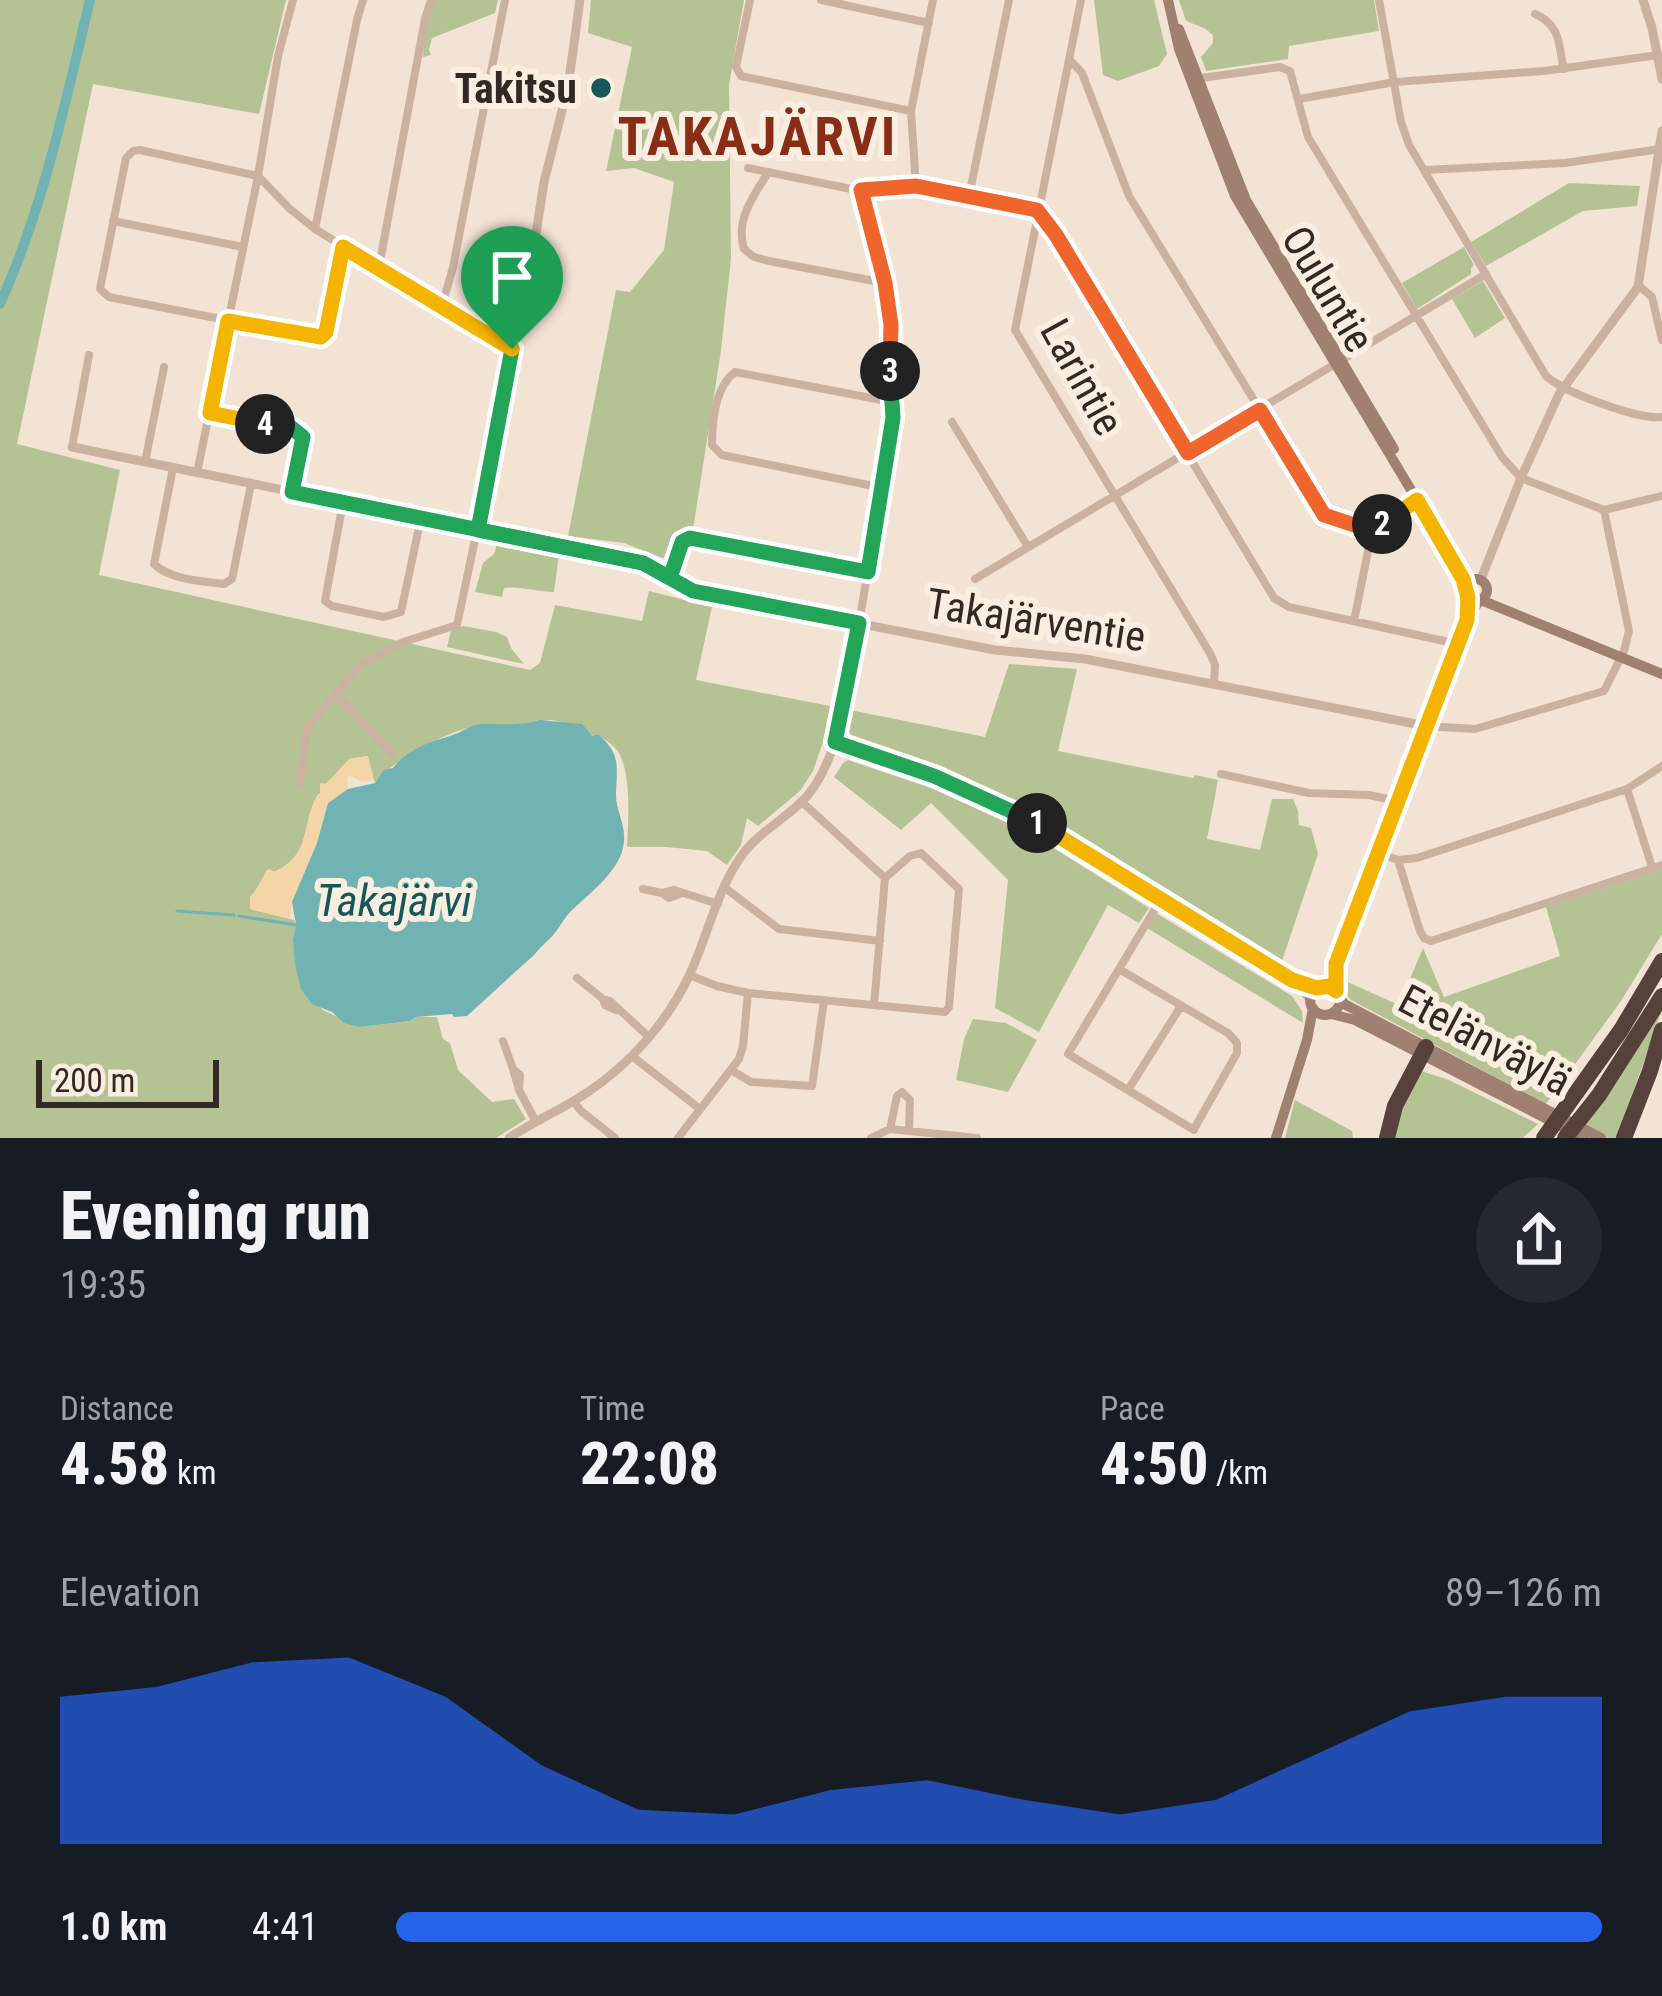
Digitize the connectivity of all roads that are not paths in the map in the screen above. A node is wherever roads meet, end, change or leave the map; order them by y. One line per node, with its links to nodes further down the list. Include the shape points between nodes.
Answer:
1 (293, 0): 28 (street)
2 (363, 0): 35 (street)
3 (431, 0): 38 (street)
4 (505, 0): 42 (street)
5 (580, 0): 46 (street)
6 (750, 0): 23 (street, via 740,74)
7 (821, 0): 15 (street)
8 (933, 0): 15 (street)
9 (1009, 0): 32 (street)
10 (1081, 0): 17 (street, Larintie)
11 (1379, 0): 21 (street)
12 (1642, 0): 16 (street)
13 (1170, 5): 19 (main road, Ouluntie)
14 (1535, 14): 18 (street, via 1557,32)
15 (928, 23): 23 (street)
16 (1658, 56): 18 (street); 20 (street)
17 (1069, 59): 33 (street, Larintie); 52 (street, via 1082,73 1129,196)
18 (1564, 69): 21 (street)
19 (1195, 79): 22 (street, via 1280,67 1289,70); 48 (main road, Ouluntie, via 1247,201)
20 (1662, 79)
21 (1395, 82): 22 (street); 26 (street, via 1401,122)
22 (1299, 99): 43 (street, via 1309,137)
23 (911, 111): 30 (street)
24 (1662, 130): 25 (street)
25 (1660, 149): 26 (street); 41 (street)
26 (1424, 170): 39 (street)
27 (768, 173): 29 (street); 29 (street, via 748,169); 31 (street)
28 (258, 176): 34 (street, via 135,151 126,158); 35 (street); 37 (street)
29 (758, 186): 40 (street, via 741,232 748,253)
30 (916, 186): 31 (street); 32 (street)
31 (861, 190): 40 (street)
32 (969, 196): 33 (street)
33 (1037, 210): 57 (street); 66 (street, Larintie, via 1016,334)
34 (113, 221): 37 (street); 44 (street, via 103,294)
35 (315, 229): 36 (street)
36 (343, 247): 38 (street); 44 (street, via 321,337)
37 (243, 248): 44 (street)
38 (379, 267): 42 (street)
39 (1486, 274): 43 (street); 50 (street, via 1546,376)
40 (885, 283): 51 (street)
41 (1638, 285): 45 (street, via 1652,297); 50 (street)
42 (442, 305): 46 (street)
43 (1416, 316): 48 (street); 61 (street)
44 (228, 321): 53 (street)
45 (1662, 340)
46 (512, 349): 71 (street)
47 (89, 355): 56 (street)
48 (1339, 364): 52 (street); 67 (main road, Ouluntie); 77 (main road, Ouluntie)
49 (164, 368): 58 (street)
50 (1563, 387): 54 (street); 61 (street)
51 (892, 402): 63 (street); 63 (street, via 731,373 712,441 724,456)
52 (1260, 410): 57 (street); 72 (street, via 1324,515)
53 (210, 413): 60 (street); 64 (street, via 300,433)
54 (1662, 417)
55 (952, 422): 73 (street)
56 (72, 447): 58 (street, Takajärventie)
57 (1188, 453): 66 (street); 78 (street, via 1274,598)
58 (146, 462): 59 (street, Takajärventie)
59 (173, 468): 60 (street, Takajärventie); 62 (street, via 154,563 195,580 232,579)
60 (196, 473): 62 (street, Takajärventie)
61 (1521, 478): 69 (street); 77 (street)
62 (251, 484): 64 (street, Takajärventie)
63 (883, 488): 74 (street)
64 (292, 492): 68 (street, Takajärventie)
65 (1662, 496): 69 (street)
66 (1114, 497): 73 (street); 83 (street, Larintie, via 1211,655)
67 (1417, 500): 72 (street); 77 (main road, Ouluntie)
68 (343, 502): 70 (street, Takajärventie); 70 (street, via 325,598 384,617 401,612)
69 (1604, 510): 81 (street, via 1629,625)
70 (422, 518): 71 (street, Takajärventie)
71 (478, 530): 75 (street, Takajärventie, via 643,563); 84 (street, via 457,625 365,662)
72 (1372, 531): 78 (street)
73 (1028, 547): 76 (street)
74 (868, 572): 75 (street, via 690,538); 79 (street)
75 (670, 578): 79 (street, Takajärventie, via 693,591)
76 (975, 579)
77 (1477, 590): 80 (main road); 81 (main road, Ouluntie)
78 (1354, 620): 80 (street)
79 (859, 623): 83 (street, Takajärventie); 86 (street)
80 (1458, 644): 85 (main road)
81 (1621, 658): 82 (main road, Ouluntie); 85 (street, Takajärventie, via 1601,692 1478,728)
82 (1662, 674)
83 (1214, 683): 85 (street, Takajärventie)
84 (337, 695): 87 (street); 90 (street, via 308,728)
85 (1426, 726): 92 (main road)
86 (835, 742): 93 (street); 100 (street, Etelänväylä, via 1009,808)
87 (393, 754)
88 (1662, 766): 91 (street)
89 (1221, 775): 92 (street)
90 (298, 784)
91 (1627, 789): 95 (street); 96 (street)
92 (1397, 801): 94 (main road)
93 (802, 802): 97 (street); 98 (street, via 749,845)
94 (1377, 853): 95 (street); 108 (main road)
95 (1398, 860): 96 (street, via 1420,931 1431,941)
96 (1657, 866)
97 (885, 878): 102 (street); 111 (street, via 921,853 959,889 958,923 946,1011)
98 (724, 887): 101 (street); 102 (street, via 778,928)
99 (644, 890): 101 (street)
100 (1161, 899): 104 (street); 108 (street, Etelänväylä)
101 (718, 904): 105 (street)
102 (880, 940): 111 (street)
103 (1662, 961): 114 (highway)
104 (1119, 969): 112 (street); 122 (street, via 1068,1054)
105 (689, 975): 107 (street); 116 (street)
106 (577, 978): 116 (street)
107 (748, 993): 110 (street); 121 (street, via 743,1046)
108 (1324, 995): 113 (main road, Etelänväylä); 113 (main road, via 1338,1008); 117 (main road); 119 (main road, Etelänväylä)
109 (1662, 996): 139 (highway)
110 (824, 1000): 111 (street); 121 (street, via 812,1086 755,1082)
111 (874, 1004)
112 (1181, 1006): 122 (street); 128 (street, via 1238,1047)
113 (1329, 1014): 117 (main road); 119 (main road, Etelänväylä)
114 (1622, 1030): 137 (highway); 138 (highway)
115 (1662, 1030): 140 (highway)
116 (650, 1037): 120 (street)
117 (1306, 1040): 135 (main road)
118 (503, 1041): 125 (street)
119 (1424, 1051): 129 (main road, Etelänväylä); 136 (highway)
120 (632, 1056): 123 (street); 124 (street)
121 (731, 1070): 124 (street)
122 (1128, 1090): 128 (street)
123 (573, 1101): 125 (street); 131 (street)
124 (700, 1109): 132 (street)
125 (536, 1122): 130 (street)
126 (890, 1129): 127 (street); 127 (street, via 902,1092 910,1100); 133 (street)
127 (909, 1130): 134 (street)
128 (1194, 1134)
129 (1594, 1137)
130 (509, 1138)
131 (615, 1138)
132 (678, 1138)
133 (871, 1138)
134 (976, 1138)
135 (1276, 1138)
136 (1387, 1138)
137 (1530, 1138)
138 (1544, 1138)
139 (1565, 1138)
140 (1624, 1138)

